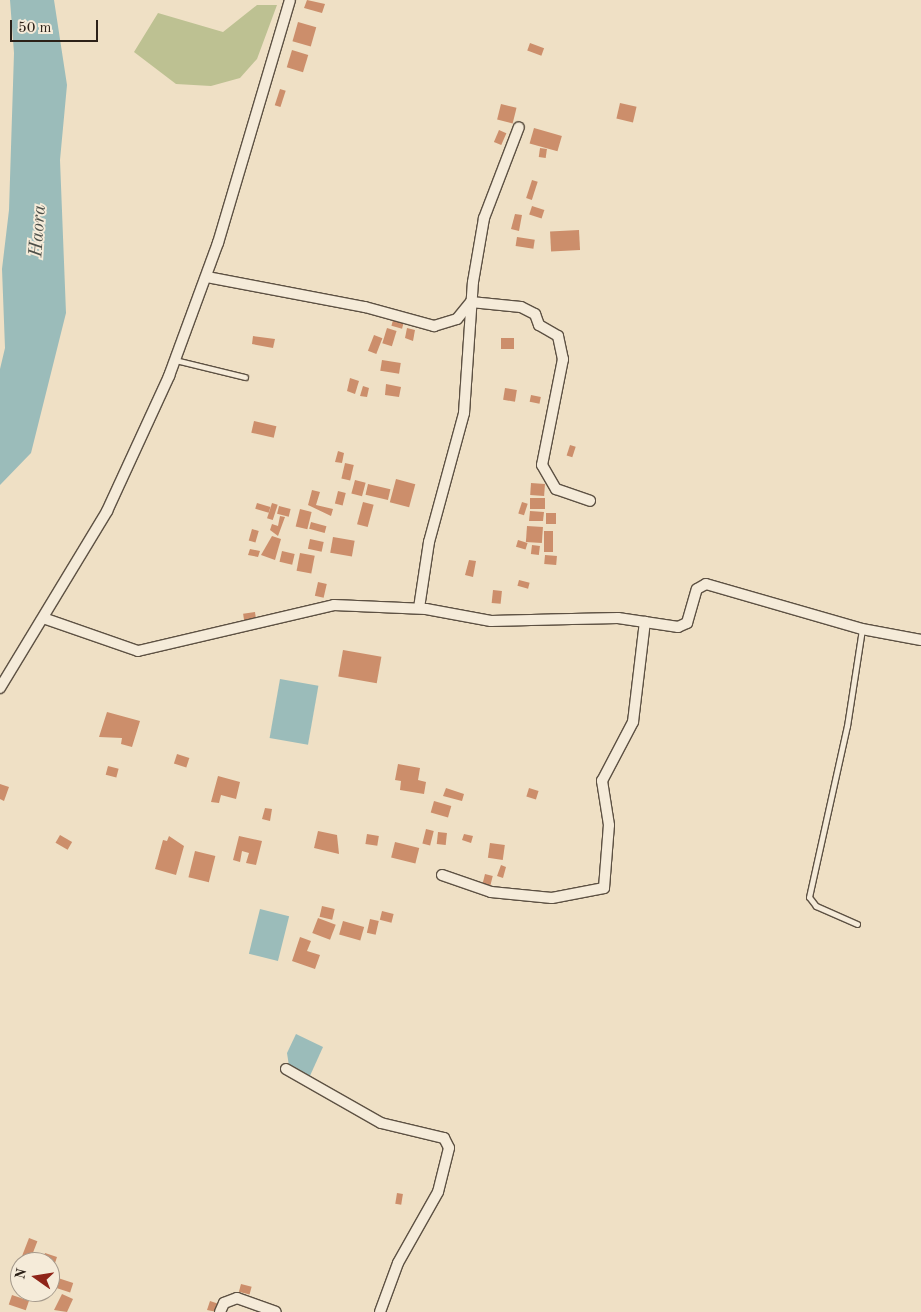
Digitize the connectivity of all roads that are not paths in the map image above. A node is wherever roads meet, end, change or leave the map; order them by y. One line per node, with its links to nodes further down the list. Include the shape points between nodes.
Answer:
1 (290, 0): 3 (street)
2 (519, 127): 4 (street, via 484,218)
3 (207, 276): 4 (street, via 365,307 434,326 457,319); 5 (street)
4 (471, 302): 7 (street, via 521,307 558,336 563,359 542,465 556,489); 8 (street, via 464,413 428,542)
5 (174, 360): 6 (lane); 9 (street, via 108,511)
6 (245, 377)
7 (590, 501)
8 (419, 608): 9 (street, via 334,605 138,651); 10 (street, via 490,621 618,618)
9 (46, 619): 13 (street)
10 (645, 622): 11 (street, via 683,626 697,589 706,584); 14 (street, via 633,722 602,782 609,825 604,888 552,898 491,892)
11 (862, 629): 12 (street); 15 (lane, via 847,726 809,897 816,906)
12 (921, 640)
13 (0, 688)
14 (442, 875)
15 (857, 924)
16 (286, 1069): 19 (street, via 381,1123 444,1138 449,1148 438,1192 398,1263)
17 (220, 1312): 18 (street, via 224,1302 237,1298)
18 (276, 1312)
19 (380, 1312)

